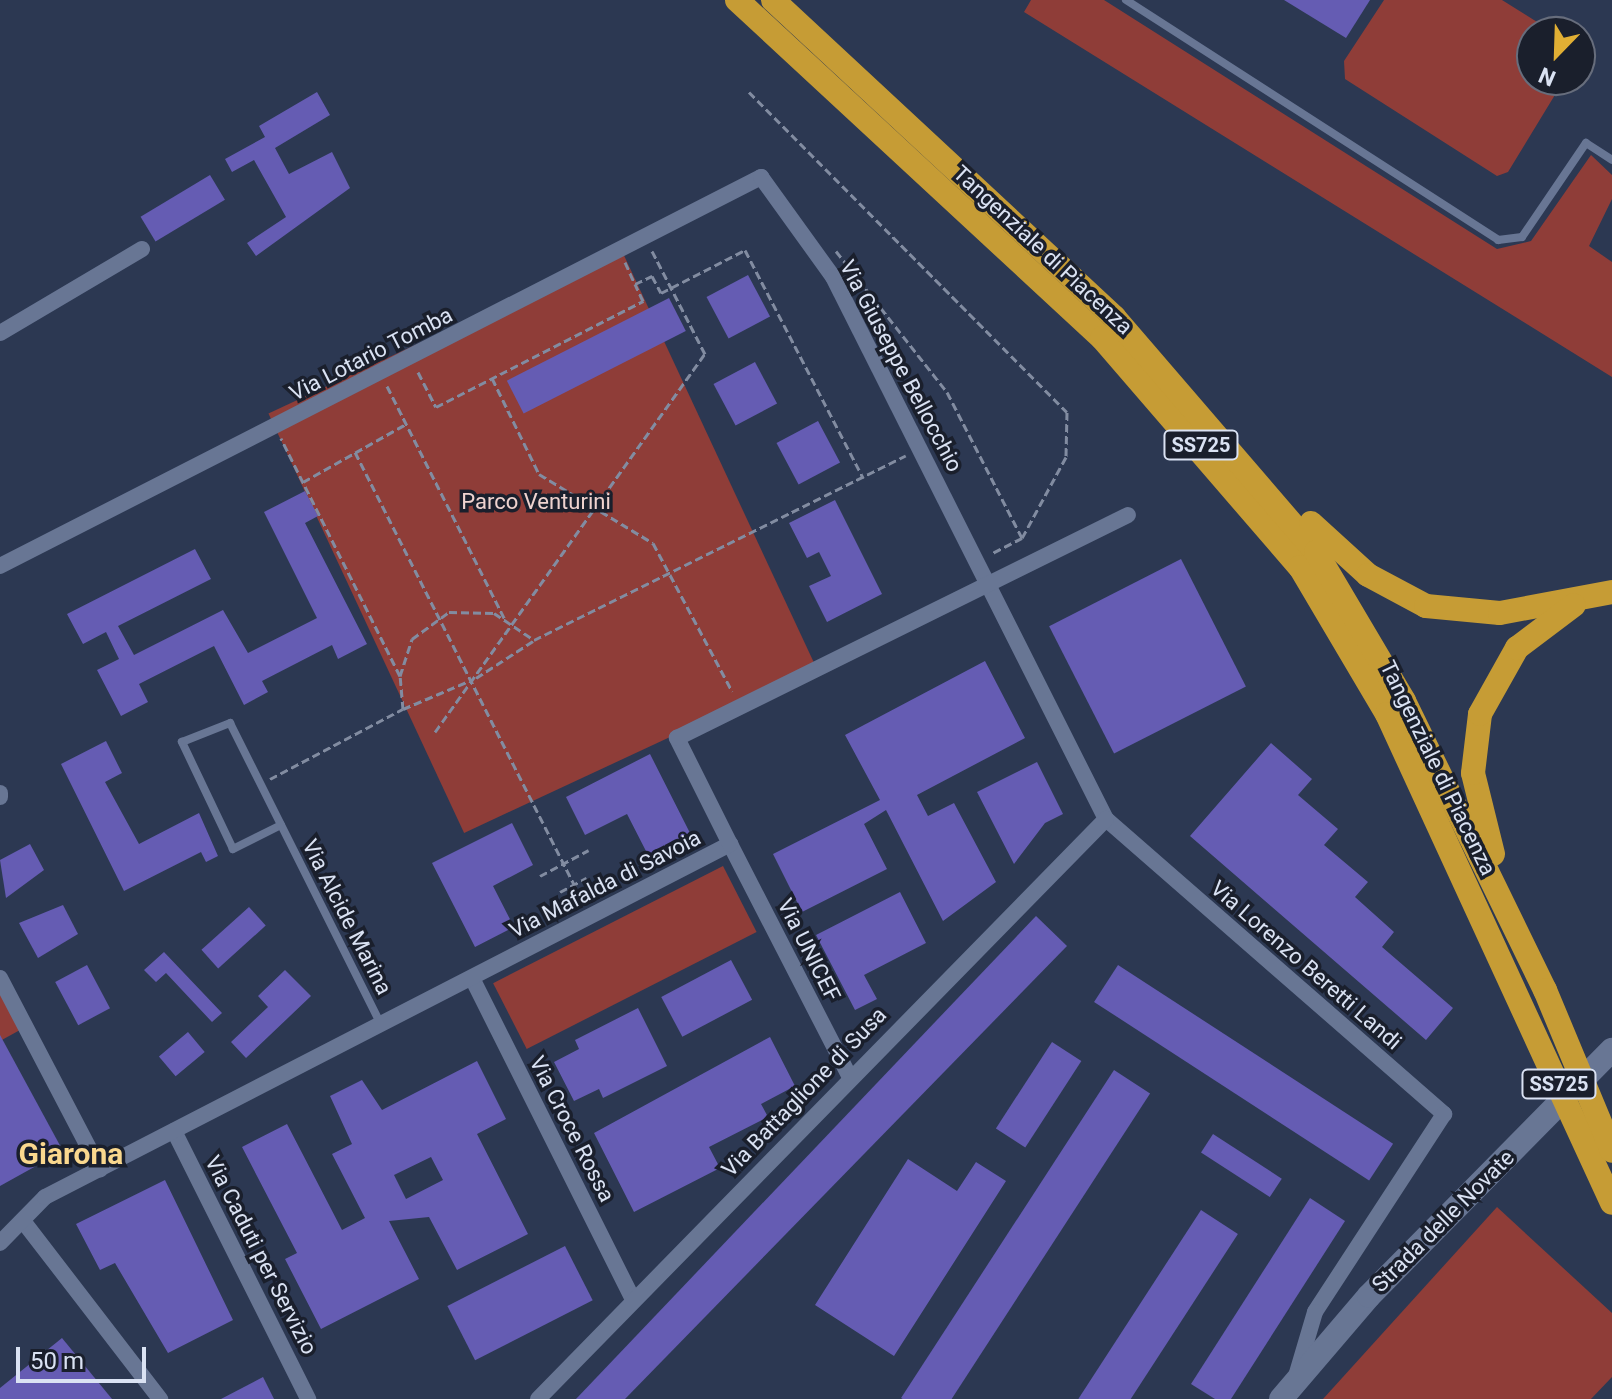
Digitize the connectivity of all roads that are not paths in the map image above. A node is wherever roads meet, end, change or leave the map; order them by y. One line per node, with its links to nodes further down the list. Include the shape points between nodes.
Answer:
1 (725, 0): 5 (lane, via 799,69)
2 (737, 0): 5 (highway, Tangenziale di Piacenza / SS725)
3 (773, 0): 10 (highway, Tangenziale di Piacenza / SS725, via 1114,317)
4 (1126, 0): 6 (lane, via 1498,240 1522,237 1586,143)
5 (820, 77): 25 (highway, Tangenziale di Piacenza / SS725, via 1102,338 1300,567 1387,714)
6 (1612, 160)
7 (761, 177): 12 (street, Via Lotario Tomba); 13 (street, Via Giuseppe Bellocchio, via 820,260)
8 (142, 249): 9 (street)
9 (0, 333)
10 (1209, 418): 14 (highway, via 1326,540 1397,594 1454,612 1500,613); 20 (highway, Tangenziale di Piacenza / SS725, via 1316,552 1404,701)
11 (1128, 515): 13 (street, Via Mafalda di Savoia)
12 (0, 566)
13 (988, 583): 15 (street, Via Lorenzo Beretti Landi); 17 (street, Via Mafalda di Savoia, via 677,738)
14 (1605, 593): 20 (highway, via 1562,610 1517,648 1489,692 1475,742 1483,828)
15 (1106, 819): 23 (street, Via Battaglione di Susa); 31 (street, Via Lorenzo Beretti Landi, via 1444,1114 1315,1312)
16 (281, 825): 16 (lane, Via Alcide Marina, via 233,849 182,742 230,723); 21 (lane, Via Alcide Marina)
17 (730, 844): 19 (street, Via Mafalda di Savoia); 23 (street, Via UNICEF)
18 (0, 978): 26 (street)
19 (472, 978): 21 (street, Via Mafalda di Savoia); 30 (street, Via Croce Rossa)
20 (1545, 990): 25 (highway, Tangenziale di Piacenza / SS725)
21 (381, 1025): 24 (street, Via Mafalda di Savoia)
22 (1612, 1050): 31 (street, Strada delle Novate)
23 (849, 1076): 30 (street, Via Battaglione di Susa)
24 (174, 1131): 26 (street, Via Mafalda di Savoia); 33 (street, Via Caduti per Servizio)
25 (1604, 1160): 27 (highway, Tangenziale di Piacenza / SS725)
26 (100, 1169): 28 (street, Via Mafalda di Savoia, via 45,1197)
27 (1612, 1203)
28 (23, 1221): 29 (street, Via Mafalda di Savoia); 32 (street)
29 (0, 1243)
30 (633, 1300): 34 (street, Via Battaglione di Susa)
31 (1288, 1390)
32 (160, 1399)
33 (308, 1399)
34 (538, 1399)

